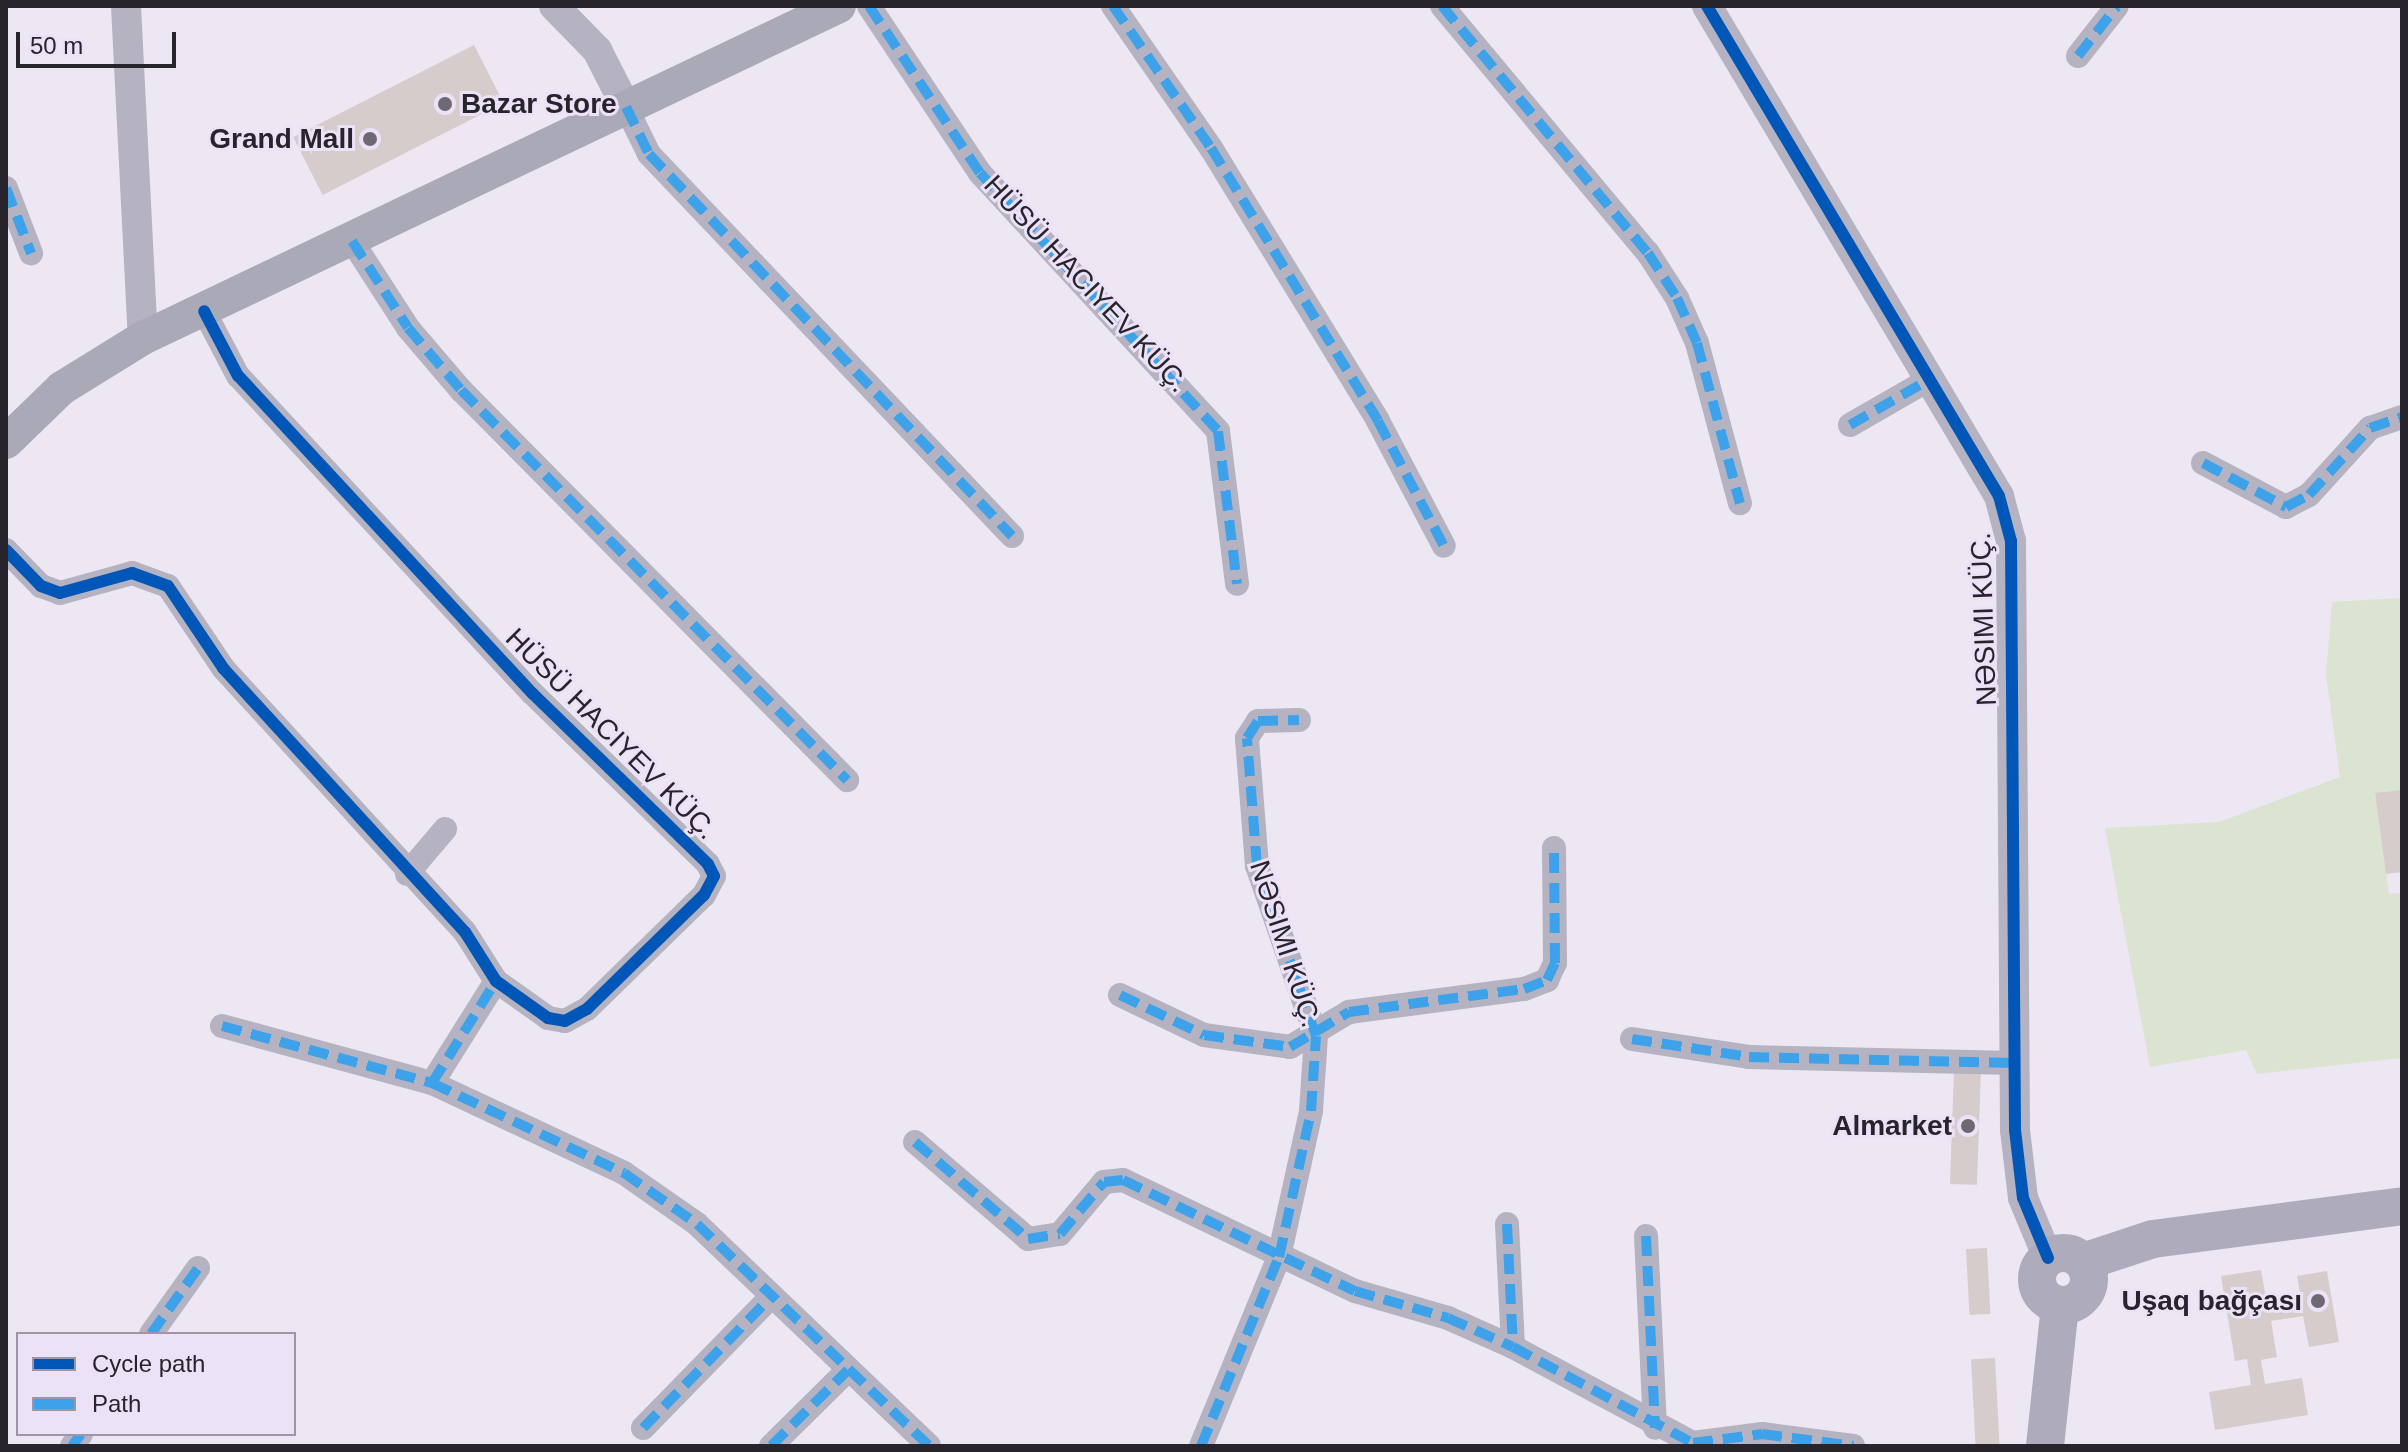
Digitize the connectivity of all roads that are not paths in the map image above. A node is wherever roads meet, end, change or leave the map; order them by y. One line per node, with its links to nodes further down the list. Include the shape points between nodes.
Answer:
1 (126, 6): 15 (street)
2 (554, 6): 10 (street, via 597,50)
3 (839, 6): 10 (main road)
4 (869, 6): 25 (street, via 980,173 1218,431)
5 (1113, 6): 23 (street, via 1227,174)
6 (1442, 6): 21 (street, via 1648,253 1677,298 1697,343)
7 (1707, 6): 16 (street, NƏSIMI KÜÇ.)
8 (2117, 6): 9 (street)
9 (2078, 56)
10 (626, 107): 12 (main road); 22 (street, via 649,154)
11 (6, 188): 13 (street)
12 (352, 241): 14 (main road); 27 (street, via 408,328 461,390)
13 (31, 253)
14 (204, 311): 15 (main road); 31 (street, via 238,376 532,693 714,876 704,895 565,1021 548,1018)
15 (143, 338): 19 (main road, via 62,388)
16 (1930, 379): 18 (street); 36 (street, NƏSIMI KÜÇ., via 1999,496 2011,541)
17 (2402, 417): 20 (street, via 2370,428 2309,495 2286,507)
18 (1850, 425)
19 (6, 442)
20 (2203, 463)
21 (1740, 503)
22 (1012, 536)
23 (1444, 546)
24 (6, 550): 30 (street, via 41,586 60,593 132,573 168,586 223,668)
25 (1237, 584)
26 (1299, 720): 34 (street, NƏSIMI KÜÇ., via 1258,721 1247,738 1250,824)
27 (847, 780)
28 (445, 829): 30 (street)
29 (1554, 848): 34 (street, via 1555,963 1547,980 1349,1012)
30 (407, 874): 31 (street, via 465,932)
31 (496, 981): 37 (street)
32 (1120, 995): 34 (street, via 1204,1035 1290,1047)
33 (222, 1026): 37 (street)
34 (1316, 1036): 42 (street, NƏSIMI KÜÇ., via 1311,1111)
35 (1632, 1039): 36 (street, via 1749,1057)
36 (2015, 1063): 43 (street, NƏSIMI KÜÇ., via 2023,1198)
37 (432, 1083): 45 (street, via 624,1173 697,1224)
38 (915, 1142): 42 (street, via 1028,1239 1060,1234 1104,1182 1123,1180)
39 (2402, 1206): 43 (main road, via 2153,1239)
40 (1507, 1224): 47 (street)
41 (1646, 1236): 50 (street)
42 (1279, 1257): 47 (street); 54 (street, NƏSIMI KÜÇ.)
43 (2066, 1260): 56 (main road, via 2037,1279 2040,1292 2060,1305)
44 (198, 1268): 46 (street)
45 (771, 1297): 48 (street); 49 (street)
46 (152, 1332)
47 (1513, 1347): 50 (street)
48 (848, 1370): 52 (street); 53 (street)
49 (643, 1428)
50 (1655, 1428): 51 (street)
51 (1691, 1445): 55 (street, via 1762,1434)
52 (771, 1446)
53 (929, 1446)
54 (1201, 1446)
55 (1853, 1446)
56 (2045, 1446)

